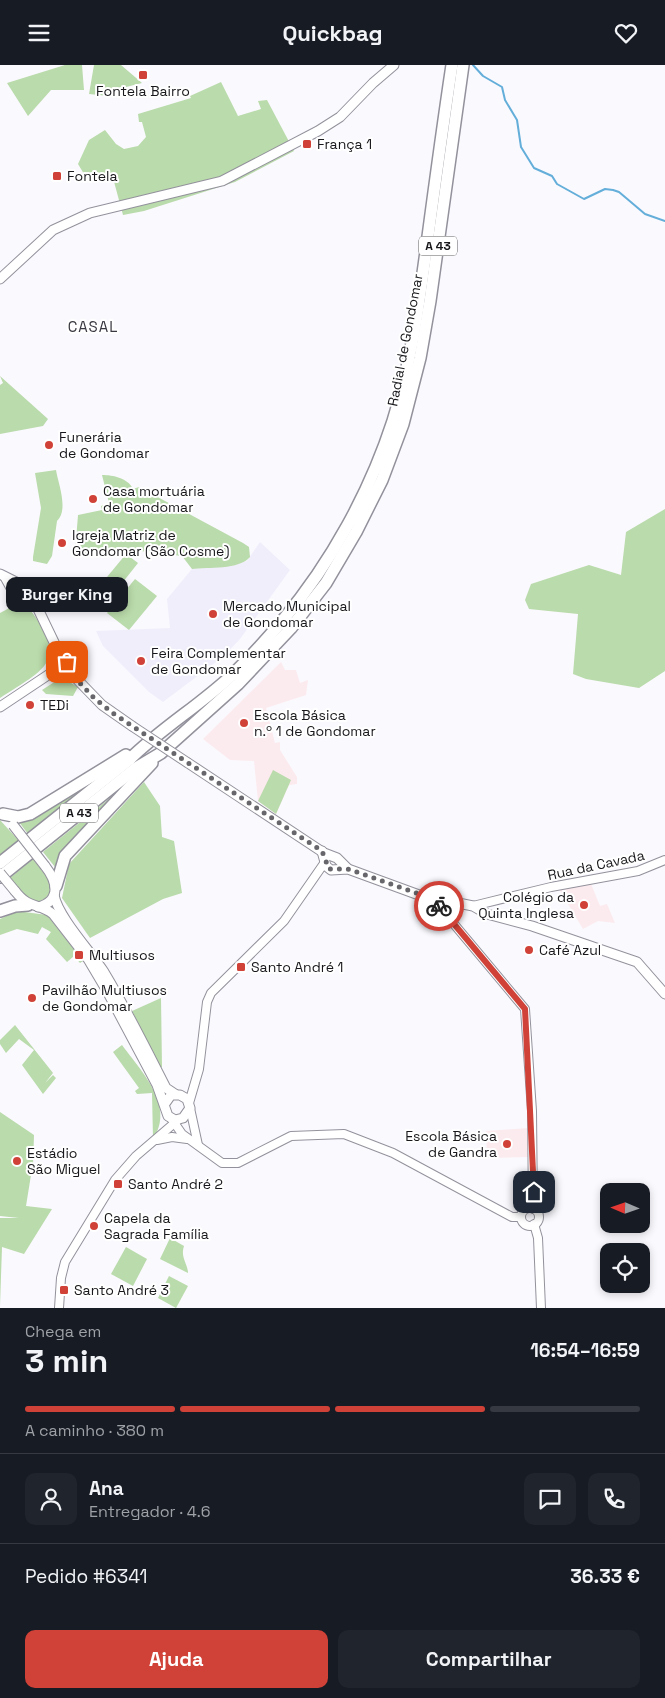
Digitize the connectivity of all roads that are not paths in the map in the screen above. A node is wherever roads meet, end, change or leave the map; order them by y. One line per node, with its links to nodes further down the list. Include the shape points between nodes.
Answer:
1 (394, 65): 4 (main road, via 340,117 318,131 222,181 90,213 53,230)
2 (452, 65): 5 (highway, Radial de Gondomar / A 43)
3 (463, 65): 5 (highway, Radial de Gondomar / A 43, via 420,358)
4 (0, 279)
5 (398, 423): 13 (highway, Radial de Gondomar / A 43, via 346,527 283,621 231,676); 14 (highway, Radial de Gondomar / A 43, via 382,480 326,583 291,628 238,684)
6 (2, 576): 7 (main road); 8 (main road)
7 (25, 587): 8 (main road, via 17,586); 9 (main road, via 27,597); 10 (main road)
8 (14, 591): 9 (main road, via 16,597)
9 (22, 599): 10 (main road)
10 (36, 604): 11 (main road)
11 (61, 667): 12 (main road); 16 (main road, bridge, via 102,705)
12 (0, 707)
13 (145, 744): 15 (highway, via 30,814 18,817); 19 (highway, Radial de Gondomar / A 43)
14 (161, 753): 23 (highway, Radial de Gondomar / A 43, via 136,768); 24 (highway, via 66,856)
15 (1, 812): 24 (main road, bridge, via 55,879)
16 (322, 851): 17 (main road); 20 (main road)
17 (336, 858): 20 (main road, via 339,864); 21 (main road)
18 (665, 860): 27 (street, Rua da Cavada, via 638,871)
19 (0, 863)
20 (330, 867): 21 (main road); 30 (street, via 312,877 284,921 211,993)
21 (348, 869): 25 (main road)
22 (0, 873): 26 (main road, bridge)
23 (0, 877)
24 (55, 891): 26 (main road, via 48,904); 31 (main road, via 61,912 117,994 166,1087)
25 (433, 899): 27 (main road); 38 (street, via 525,1009 532,1120)
26 (33, 906): 28 (highway, via 15,906); 33 (main road, via 53,914 88,959 119,1012)
27 (473, 906): 29 (main road, via 487,914 636,962)
28 (0, 911)
29 (665, 994)
30 (195, 1087): 31 (street); 32 (street)
31 (178, 1094): 32 (main road); 33 (main road, via 168,1098)
32 (189, 1105): 33 (main road, via 186,1116); 37 (street)
33 (171, 1116): 34 (street); 34 (street); 35 (street)
34 (161, 1135): 36 (street)
35 (189, 1139): 36 (street, via 172,1137); 37 (street)
36 (155, 1141): 41 (street, via 120,1172 65,1263)
37 (198, 1145): 39 (street, via 228,1165 291,1136 344,1133 393,1153 512,1217)
38 (533, 1209): 39 (street, via 525,1209); 40 (street, via 538,1218)
39 (521, 1217): 40 (street, via 525,1224)
40 (534, 1224): 42 (street, via 538,1238)
41 (59, 1308)
42 (541, 1308)

